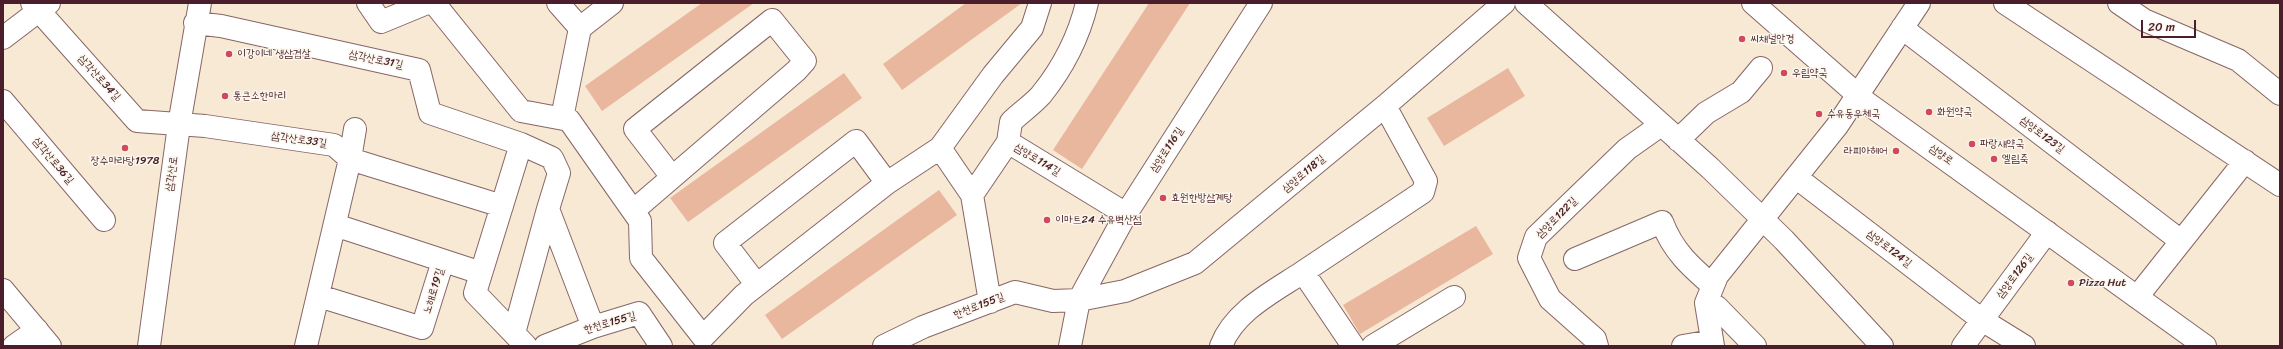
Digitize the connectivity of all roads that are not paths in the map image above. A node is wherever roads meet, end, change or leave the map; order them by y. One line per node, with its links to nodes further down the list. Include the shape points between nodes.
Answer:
1 (368, 3): 2 (street, via 381,22)
2 (427, 3)
3 (434, 3): 25 (street, via 521,111)
4 (558, 3): 17 (street)
5 (612, 3): 17 (street)
6 (1040, 3): 32 (street, via 1032,28 993,75)
7 (1087, 3): 30 (street, 삼양로114길, via 1081,28 1061,65 1040,96 1011,122)
8 (1261, 3): 43 (street, 삼양로116길)
9 (1504, 3): 24 (street, 삼양로118길)
10 (1526, 3): 27 (street)
11 (1753, 3): 21 (street, 삼양로)
12 (1919, 3): 18 (street)
13 (2005, 3): 34 (street)
14 (2119, 3): 22 (street, via 2144,20 2238,60)
15 (40, 6): 19 (street); 26 (street, 삼각산로34길, via 137,121)
16 (198, 13): 26 (street, 삼각산로); 31 (street, 삼각산로31길, via 221,26 419,70 430,113)
17 (580, 28): 25 (street)
18 (1902, 28): 21 (street); 48 (street, 삼양로123길)
19 (3, 38)
20 (1761, 68): 29 (street, via 1741,92 1706,113)
21 (1858, 94): 36 (street, via 1837,126); 47 (street, 삼양로)
22 (2280, 94)
23 (3, 101): 44 (street, 삼각산로36길)
24 (1385, 106): 51 (street, via 1426,181 1423,192); 59 (street, 삼양로118길, via 1195,263 1125,291)
25 (562, 118): 42 (street, via 569,120)
26 (179, 125): 33 (street, 삼각산로33길, via 204,126 334,145); 68 (street, 삼각산로)
27 (1661, 125): 29 (street); 77 (street, 삼양로122길, via 1627,149 1536,237 1529,258 1550,300 1596,339)
28 (355, 129): 33 (street)
29 (1678, 140): 45 (street)
30 (1008, 142): 39 (street); 43 (street, 삼양로114길)
31 (521, 144): 40 (street, 삼각산로31길); 41 (street, 삼각산로31길, via 552,158 559,173)
32 (940, 148): 37 (street); 39 (street)
33 (350, 160): 40 (street, 삼각산로33길); 46 (street)
34 (2245, 160): 38 (street); 48 (street)
35 (672, 177): 35 (street, via 805,61 772,20 635,129); 42 (street)
36 (1796, 178): 45 (street); 61 (street, 삼양로124길)
37 (887, 183): 53 (street); 53 (street, via 856,141 731,238 725,243)
38 (2280, 185)
39 (972, 195): 60 (street)
40 (502, 206): 52 (street, 삼각산로31길)
41 (548, 209): 62 (street); 64 (street, 삼각산로31길)
42 (633, 211): 53 (street, via 640,221 641,258 703,337)
43 (1126, 214): 59 (street, 삼양로116길)
44 (104, 220)
45 (1764, 220): 55 (street, via 1717,276); 80 (street)
46 (335, 225): 50 (street, 노해로19길); 56 (street)
47 (2047, 232): 58 (street, 삼양로); 61 (street, 삼양로126길)
48 (2181, 241): 58 (street)
49 (1576, 259): 55 (street, via 1662,222 1667,236)
50 (443, 260): 52 (street); 56 (street, 노해로19길, via 422,328)
51 (1303, 272): 74 (street, via 1255,304 1231,325); 75 (street)
52 (481, 273): 64 (street, 삼각산로31길, via 475,293)
53 (757, 285)
54 (3, 290): 63 (street)
55 (1710, 295): 66 (street); 79 (street, via 1717,307)
56 (319, 296): 69 (street)
57 (1454, 297): 76 (street)
58 (2137, 297): 83 (street, 삼양로)
59 (1079, 300): 60 (street, 한천로155길, via 1053,301 1015,292); 73 (street, 삼양로116길)
60 (990, 302): 65 (street, 한천로155길)
61 (1982, 320): 81 (street, 삼양로126길); 82 (street)
62 (593, 327): 70 (street, 한천로155길); 71 (street, 한천로155길, via 639,312)
63 (43, 338): 67 (street)
64 (520, 340)
65 (912, 340): 72 (street, 한천로155길)
66 (1713, 344): 78 (street)
67 (14, 346)
68 (150, 346)
69 (306, 346)
70 (545, 346)
71 (661, 346)
72 (884, 346)
73 (1070, 346)
74 (1220, 346)
75 (1353, 346)
76 (1373, 346)
77 (1597, 346)
78 (1683, 346)
79 (1755, 346)
80 (1882, 346)
81 (1963, 346)
82 (2024, 346)
83 (2205, 346)

